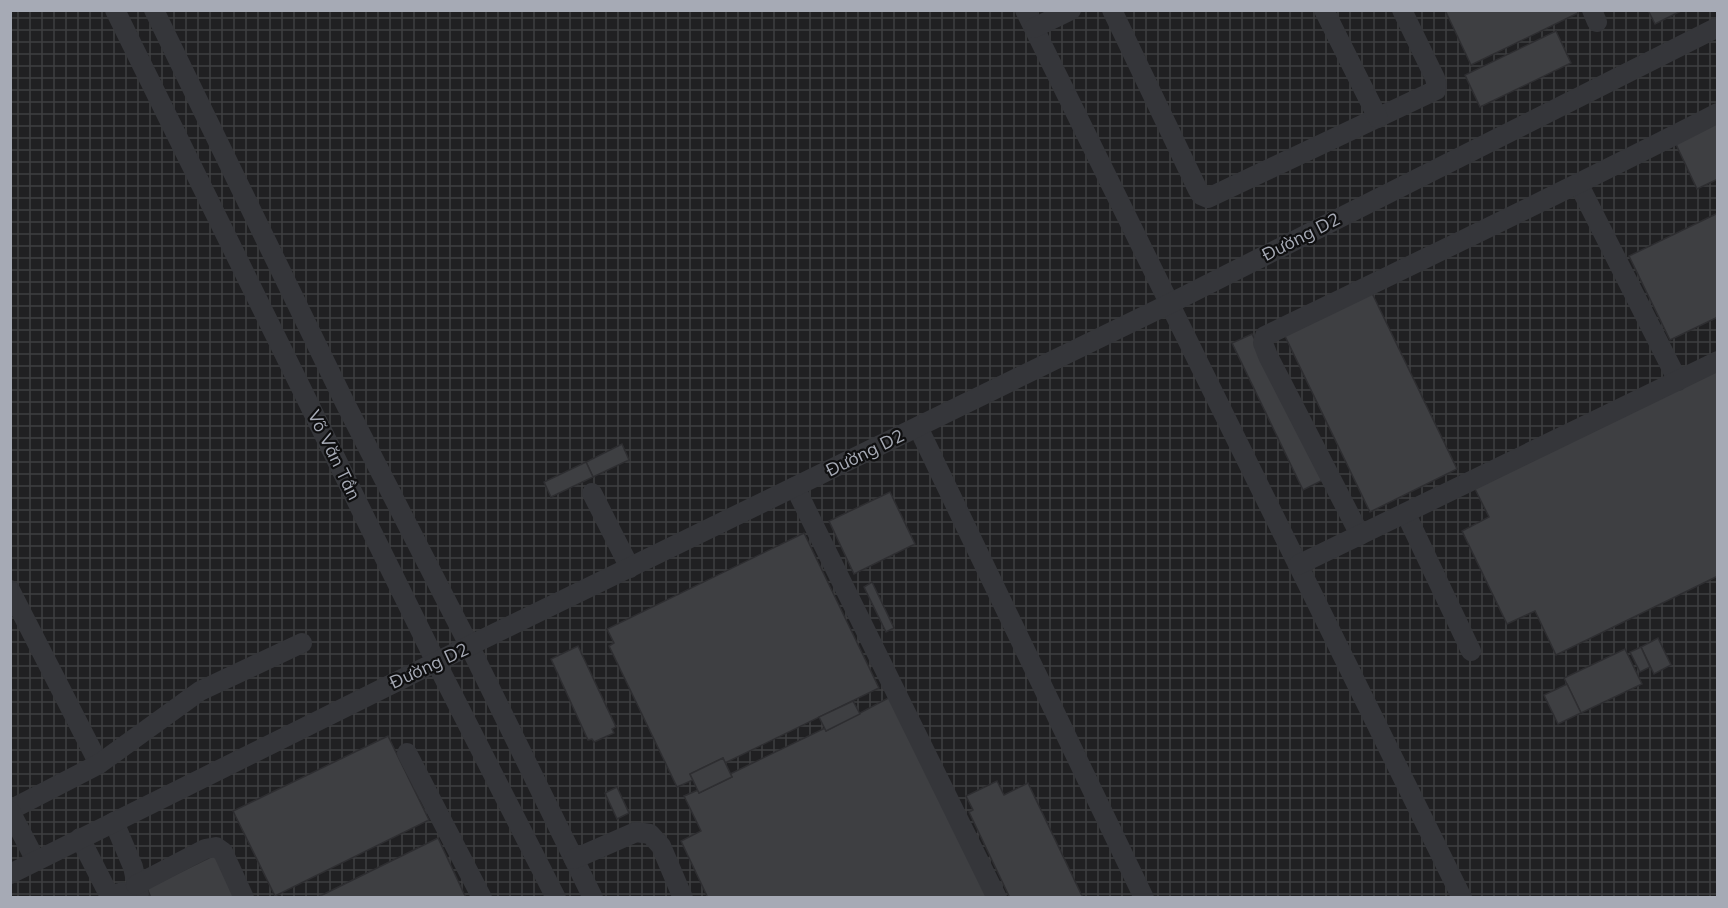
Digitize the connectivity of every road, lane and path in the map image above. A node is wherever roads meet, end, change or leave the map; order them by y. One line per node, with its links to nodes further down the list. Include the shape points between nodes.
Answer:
1 (115, 10): 26 (street, Võ Văn Tần)
2 (154, 10): 24 (street, Võ Văn Tần, via 345,403)
3 (1071, 10): 7 (street)
4 (1112, 10): 10 (street, via 1197,188 1208,198)
5 (1324, 10): 10 (street)
6 (1402, 10): 10 (street, via 1437,86 1436,90)
7 (1030, 19): 12 (street)
8 (1718, 27): 12 (street, Đường D2)
9 (1718, 113): 11 (street)
10 (1378, 118)
11 (1579, 185): 14 (street); 19 (street, via 1265,336 1263,343 1268,356)
12 (1169, 304): 15 (street, Đường D2); 20 (street)
13 (1718, 361): 14 (street)
14 (1678, 381): 18 (street)
15 (918, 427): 16 (street, Đường D2); 42 (street)
16 (795, 487): 21 (street, Đường D2); 41 (street)
17 (592, 493): 21 (street)
18 (1406, 514): 19 (street); 25 (street)
19 (1360, 535): 20 (street)
20 (1298, 565): 43 (street)
21 (630, 568): 24 (street, Đường D2)
22 (10, 590): 28 (street)
23 (302, 643): 28 (street, via 200,691)
24 (470, 647): 26 (street, Đường D2); 32 (street, Võ Văn Tần)
25 (1472, 651)
26 (436, 662): 30 (street, Đường D2); 38 (street, Võ Văn Tần)
27 (407, 753): 37 (street)
28 (99, 764): 29 (street)
29 (10, 811): 33 (street)
30 (114, 822): 31 (street, Đường D2); 35 (street, via 133,867)
31 (80, 838): 33 (street, Đường D2); 35 (street, via 99,876)
32 (574, 859): 39 (street, Võ Văn Tần); 40 (street, via 636,832 650,834 661,846)
33 (36, 861): 34 (street, Đường D2)
34 (10, 874)
35 (124, 895): 36 (street, via 205,849 216,847 223,852)
36 (244, 897)
37 (482, 897)
38 (556, 897)
39 (593, 897)
40 (683, 897)
41 (997, 897)
42 (1144, 897)
43 (1462, 897)

